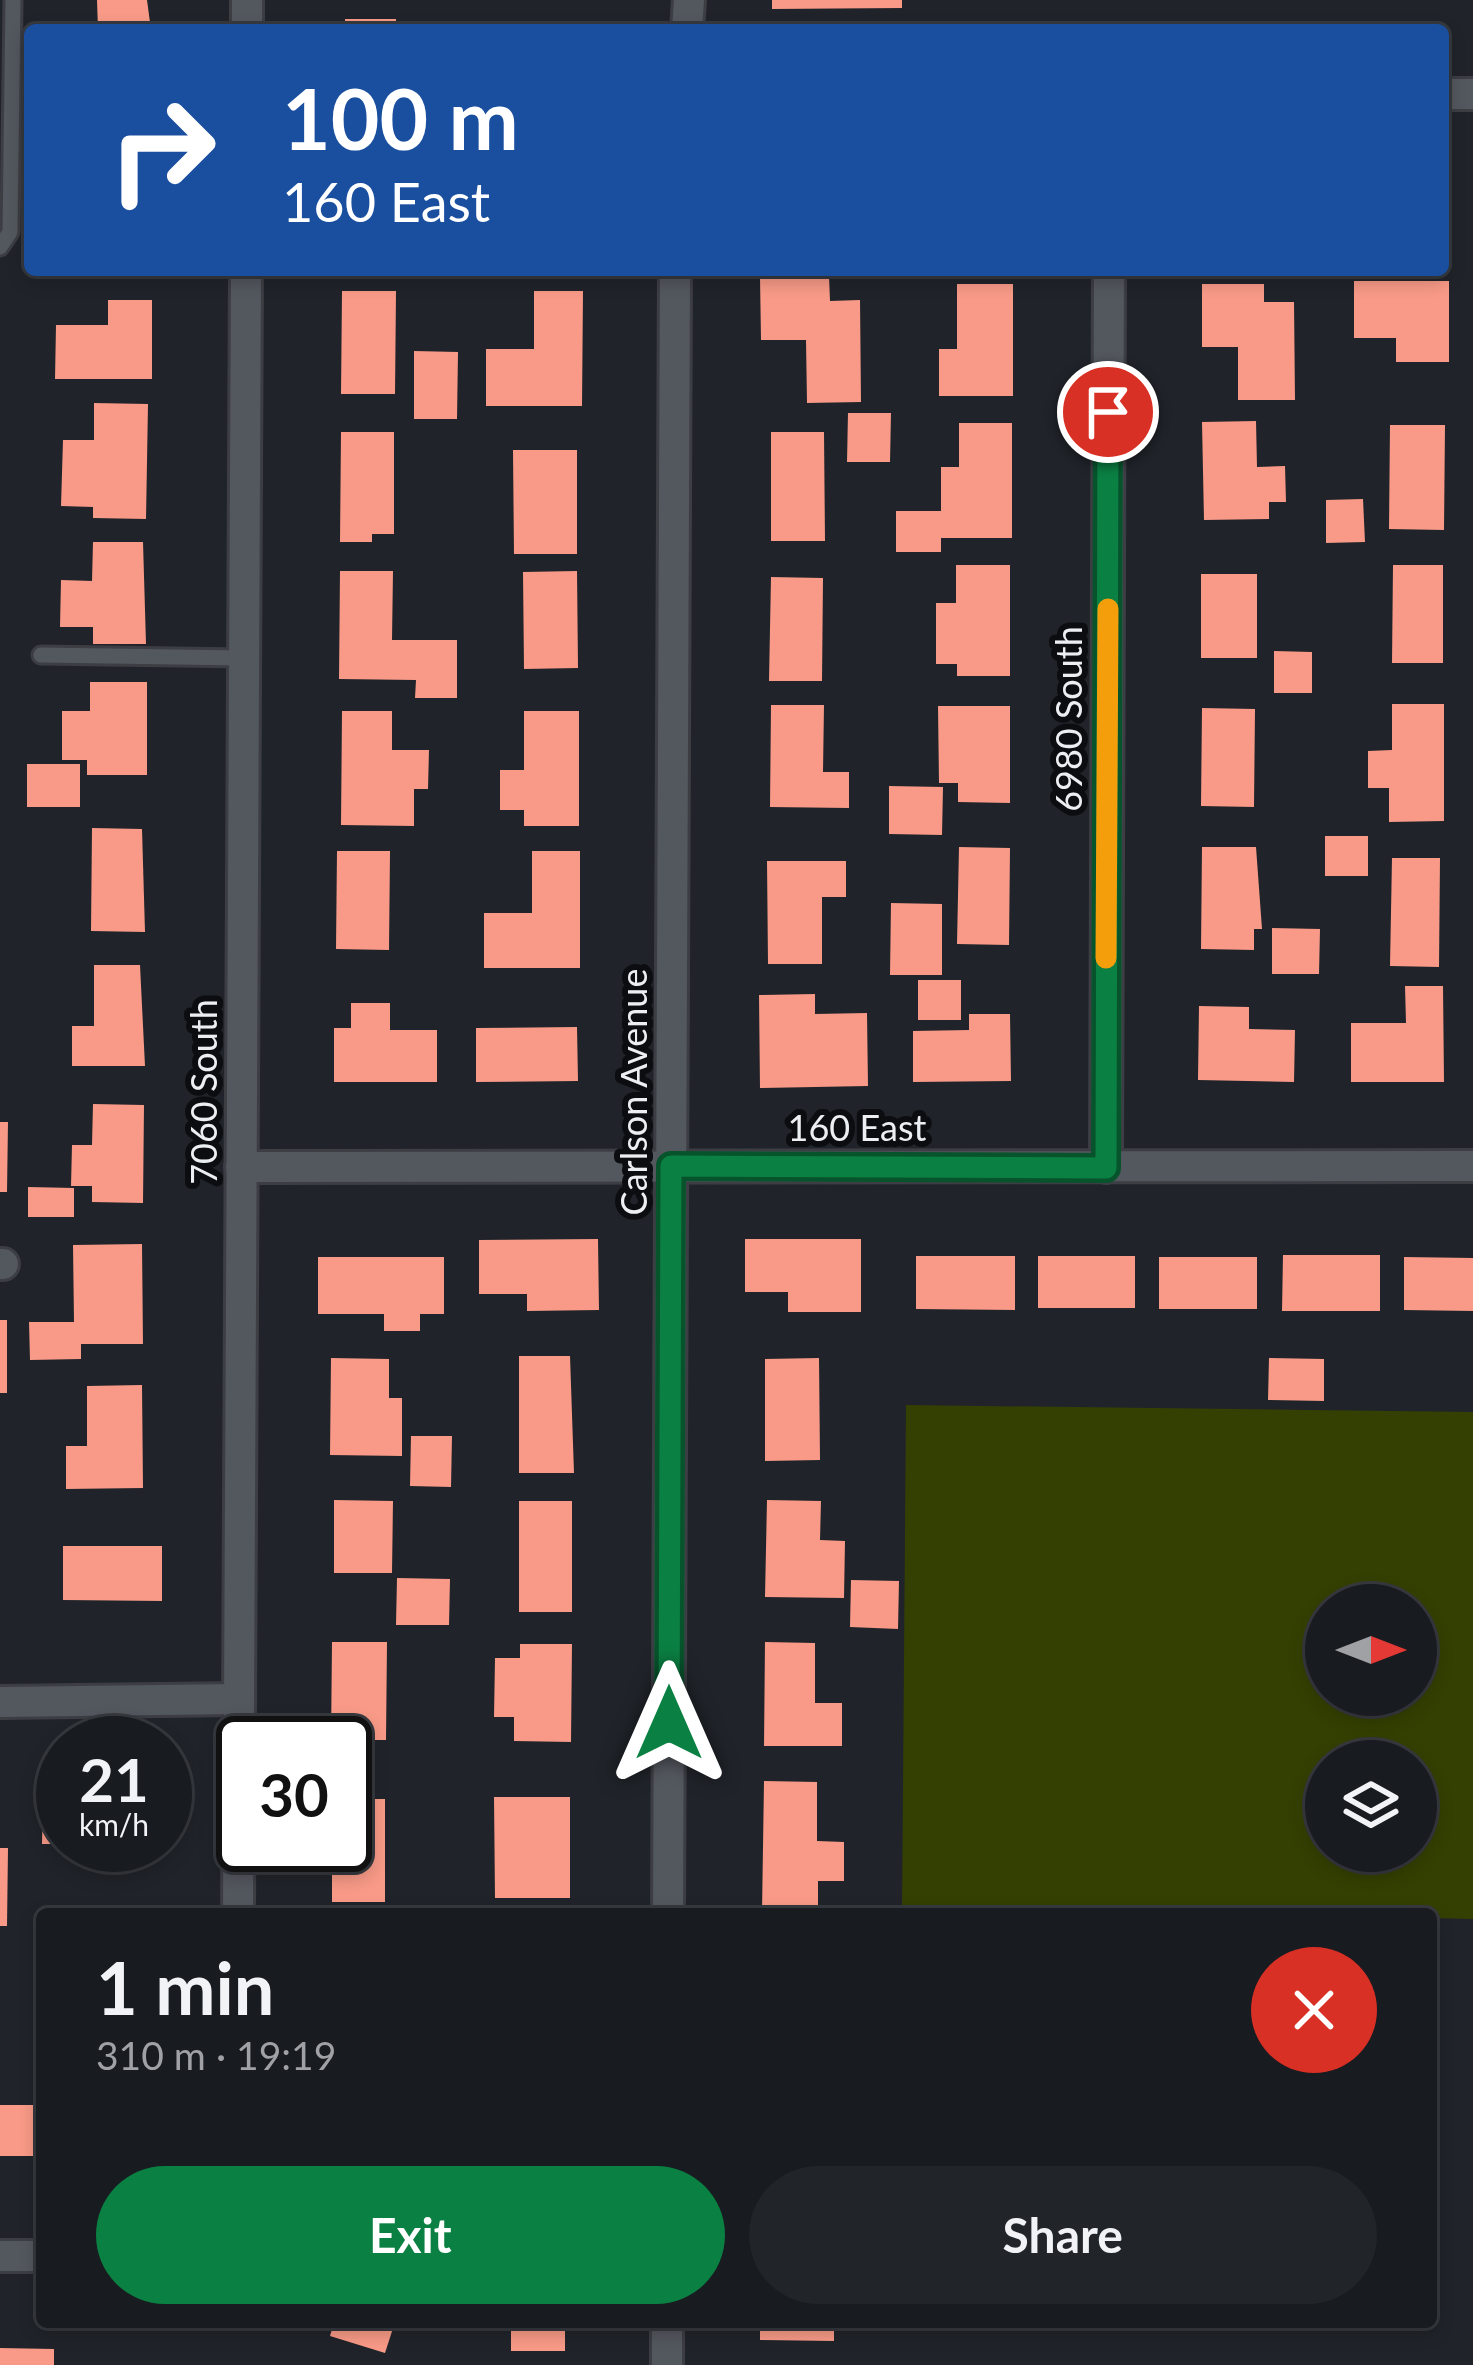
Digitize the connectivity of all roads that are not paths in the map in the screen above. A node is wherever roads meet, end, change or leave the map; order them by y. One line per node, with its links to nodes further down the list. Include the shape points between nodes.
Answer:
1 (13, 0): 2 (lane, via 10,232)
2 (0, 247)
3 (246, 276): 7 (street, 7060 South)
4 (675, 276): 8 (street, Carlson Avenue)
5 (1108, 276): 11 (street, 6980 South)
6 (41, 655): 7 (lane)
7 (244, 658): 10 (street, 7060 South)
8 (671, 1166): 10 (street, 160 East); 11 (street, 160 East); 15 (street, Carlson Avenue)
9 (1473, 1166): 11 (street, 160 East)
10 (242, 1168): 12 (street, 7060 South)
11 (1106, 1168)
12 (239, 1699): 13 (street); 14 (street, 7060 South)
13 (0, 1702)
14 (238, 1908)
15 (668, 1908)
16 (0, 2256): 17 (street)
17 (36, 2256)
18 (667, 2328): 19 (street)
19 (667, 2365)

